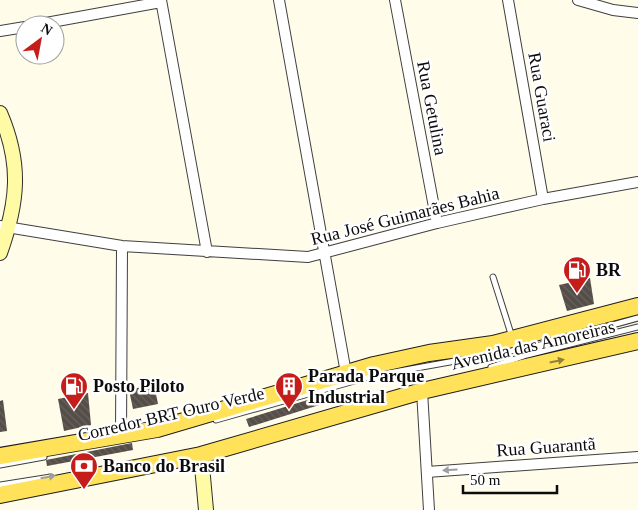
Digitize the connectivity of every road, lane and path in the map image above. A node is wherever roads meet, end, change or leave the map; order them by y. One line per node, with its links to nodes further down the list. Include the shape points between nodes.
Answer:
1 (279, 0): 18 (street)
2 (395, 0): 13 (street, Rua Getulina)
3 (508, 0): 12 (street, Rua Guaraci)
4 (578, 0): 6 (street)
5 (161, 1): 7 (street); 16 (street)
6 (638, 13)
7 (65, 19)
8 (15, 29): 9 (street)
9 (0, 31)
10 (0, 113): 14 (street, via 11,138 17,170)
11 (638, 182): 12 (street, Rua José Guimarães Bahia)
12 (543, 199): 13 (street, Rua José Guimarães Bahia)
13 (437, 223): 18 (street, Rua José Guimarães Bahia)
14 (5, 227): 15 (street, Rua José Guimarães Bahia); 17 (street)
15 (122, 246): 16 (street, Rua José Guimarães Bahia); 31 (street)
16 (207, 252): 18 (street, Rua José Guimarães Bahia, via 285,257)
17 (0, 254)
18 (324, 254): 26 (street)
19 (493, 277): 23 (lane)
20 (638, 306): 23 (main road, Avenida das Amoreiras)
21 (638, 318): 28 (lane, Corredor BRT Ouro Verde, via 533,347 372,376)
22 (638, 327): 25 (lane, via 527,355)
23 (512, 338): 26 (main road, Avenida das Amoreiras)
24 (638, 341): 27 (main road, Avenida das Amoreiras, one-way to 24)
25 (487, 369)
26 (346, 372): 31 (main road, Avenida das Amoreiras, via 157,429)
27 (422, 391): 33 (main road, Avenida das Amoreiras); 39 (street)
28 (213, 420)
29 (205, 422): 32 (lane, Corredor BRT Ouro Verde)
30 (288, 422): 33 (lane, Corredor BRT Ouro Verde)
31 (121, 436): 34 (main road, Avenida das Amoreiras)
32 (88, 448)
33 (203, 449): 38 (lane, Corredor BRT Ouro Verde); 42 (main road, Avenida das Amoreiras); 43 (street)
34 (0, 456)
35 (50, 456): 37 (lane)
36 (638, 457): 39 (street, Rua Guarantã, one-way to 39)
37 (0, 465)
38 (89, 470)
39 (427, 472): 44 (street)
40 (60, 475): 41 (lane, one-way to 40)
41 (0, 485)
42 (0, 495)
43 (206, 510)
44 (429, 510)

